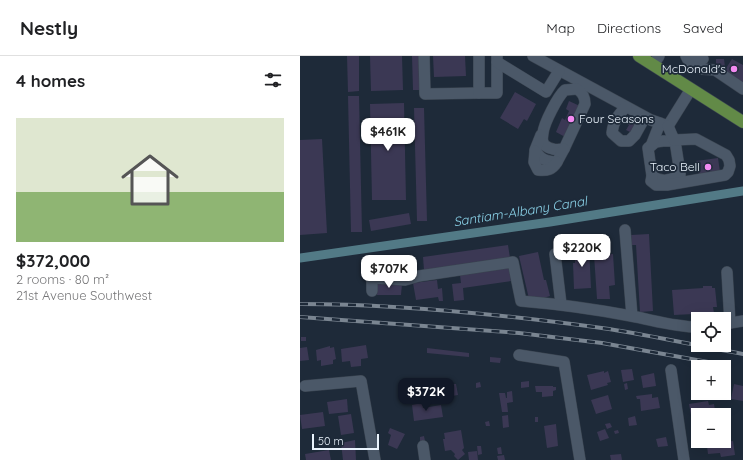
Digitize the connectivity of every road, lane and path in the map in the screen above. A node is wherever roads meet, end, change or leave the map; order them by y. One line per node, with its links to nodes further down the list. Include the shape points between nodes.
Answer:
1 (424, 56): 13 (street, via 425,94)
2 (478, 56): 13 (street)
3 (533, 56): 9 (street)
4 (639, 56): 7 (main road)
5 (686, 56): 8 (street, via 692,63)
6 (497, 59): 9 (street, via 546,92); 13 (street, via 498,93)
7 (656, 60): 11 (main road)
8 (701, 62): 12 (street)
9 (559, 71): 10 (street)
10 (579, 88): 14 (street); 18 (street, via 565,90 560,94); 20 (street, via 585,98 585,104)
11 (691, 89): 16 (main road); 17 (street)
12 (743, 89)
13 (480, 94)
14 (626, 107): 15 (street); 15 (street, via 612,126 612,134 621,141 629,141)
15 (645, 117): 17 (street)
16 (743, 122)
17 (664, 124): 19 (street); 21 (street, via 674,140 696,139 726,155 730,166 725,176 667,184 656,185 651,181)
18 (543, 131): 20 (street, via 544,145 549,149); 20 (street, via 535,150 534,162 538,170 547,171 554,167)
19 (650, 146): 21 (street, via 648,148); 21 (street, via 656,142 675,141 680,173 680,176 668,180 658,180)
20 (560, 149)
21 (652, 176)
22 (625, 230): 28 (street)
23 (555, 254): 26 (street)
24 (727, 272): 27 (street)
25 (372, 291): 26 (street, via 372,278 405,280 513,262 521,301)
26 (561, 304): 28 (street)
27 (727, 312)
28 (632, 316): 31 (street)
29 (743, 321): 30 (street)
30 (731, 323)
31 (691, 327)
32 (519, 355): 38 (street, via 564,362)
33 (671, 370): 39 (street)
34 (305, 386): 36 (street, via 362,381)
35 (423, 446): 37 (street)
36 (375, 460)
37 (425, 460)
38 (580, 460)
39 (684, 460)

